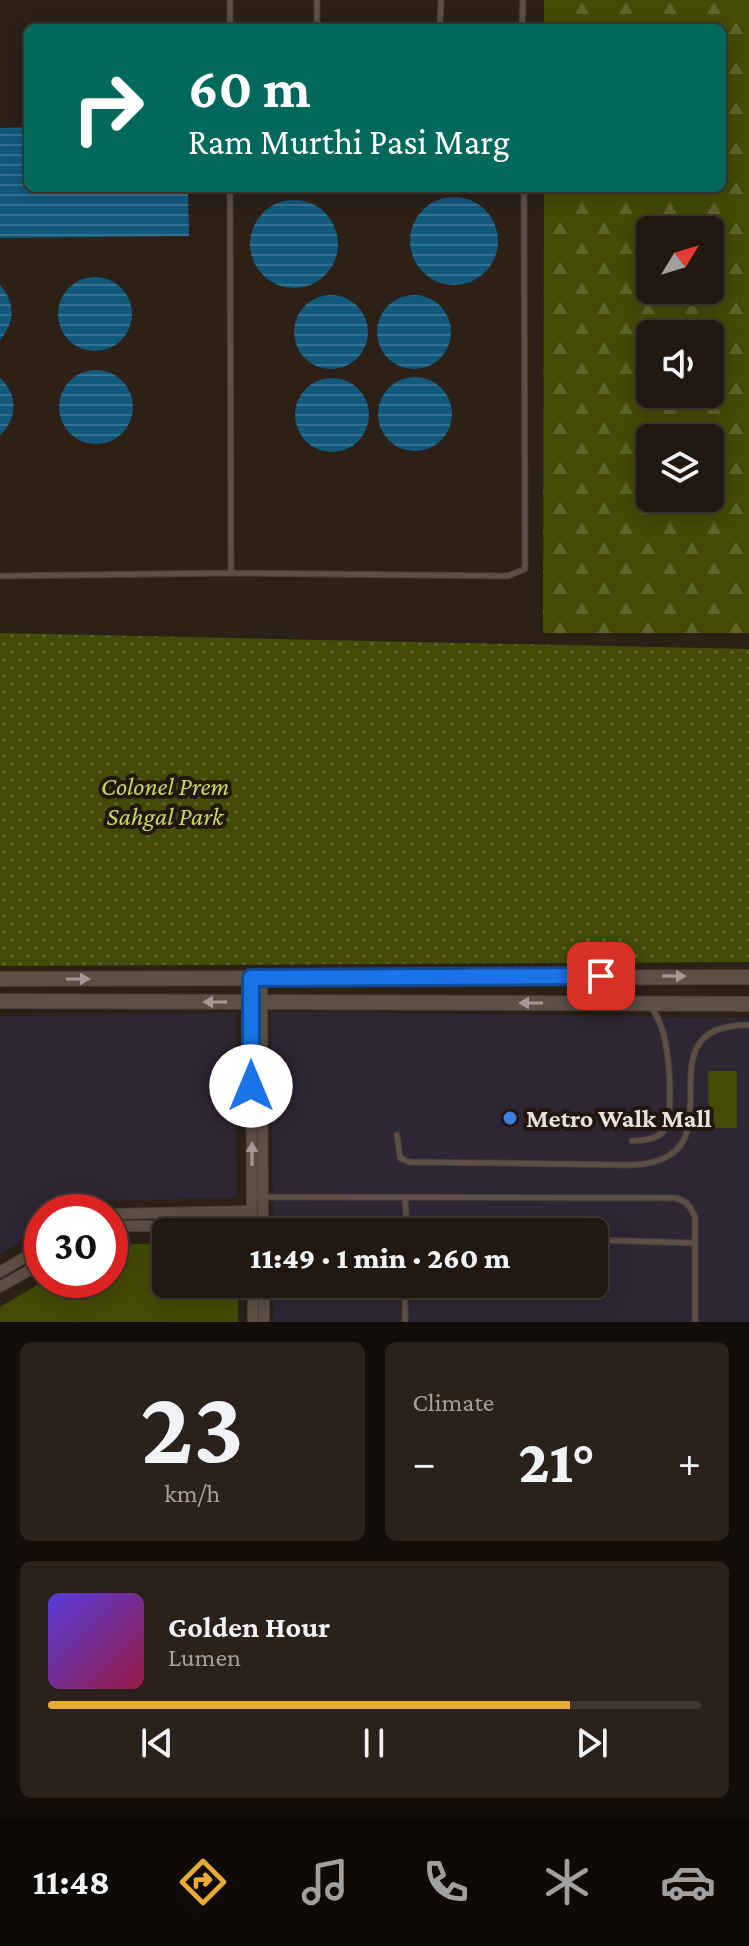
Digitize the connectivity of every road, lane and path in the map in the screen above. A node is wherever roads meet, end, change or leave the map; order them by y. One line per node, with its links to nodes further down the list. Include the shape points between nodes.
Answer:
1 (230, 0): 5 (lane)
2 (317, 0): 6 (lane)
3 (441, 0): 7 (lane)
4 (523, 0): 8 (lane)
5 (230, 24)
6 (317, 24)
7 (441, 24)
8 (522, 24)
9 (230, 192): 11 (lane)
10 (524, 192): 11 (lane, via 525,569 508,576)
11 (231, 573): 12 (lane)
12 (0, 576)
13 (749, 977): 14 (street, one-way to 13)
14 (257, 978): 15 (street, one-way to 14); 17 (street)
15 (0, 979)
16 (0, 1001): 17 (street, one-way to 16)
17 (256, 1002): 18 (street, one-way to 17); 23 (street)
18 (649, 1003): 19 (street); 22 (lane, via 668,1056 669,1121 655,1137)
19 (749, 1004)
20 (749, 1025): 21 (lane, via 709,1032 696,1046 688,1134 682,1147 659,1162 409,1162 400,1158)
21 (397, 1135)
22 (632, 1141)
23 (258, 1197): 24 (lane); 25 (street); 28 (street)
24 (405, 1198): 29 (lane); 33 (lane, via 675,1198 691,1206)
25 (252, 1211): 26 (street); 27 (street)
26 (128, 1214)
27 (254, 1218)
28 (258, 1218)
29 (406, 1218)
30 (128, 1226): 31 (street)
31 (152, 1227)
32 (608, 1240): 33 (lane)
33 (695, 1243): 44 (lane)
34 (24, 1258): 35 (street)
35 (0, 1272)
36 (24, 1273): 37 (street)
37 (0, 1287)
38 (253, 1298): 41 (street)
39 (264, 1298): 42 (street)
40 (405, 1298): 43 (lane)
41 (253, 1322)
42 (264, 1322)
43 (405, 1322)
44 (695, 1322)

